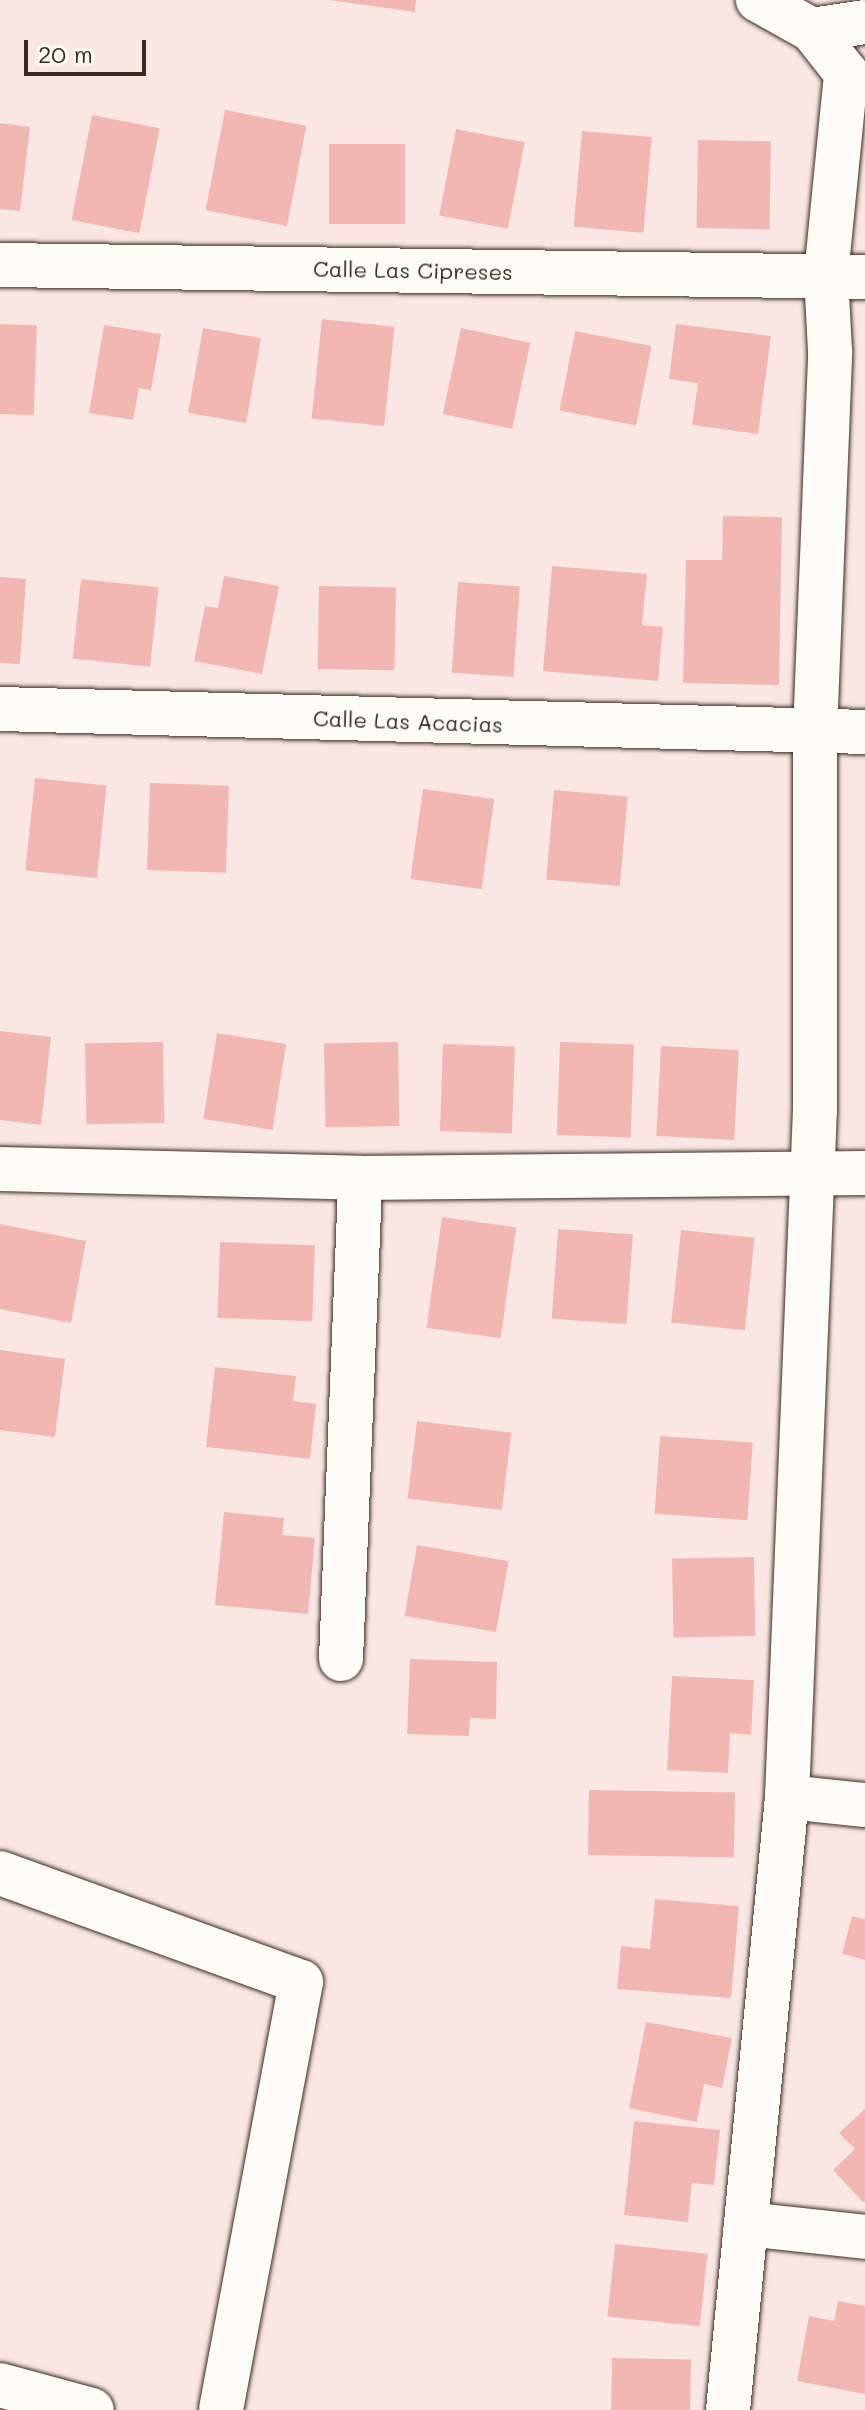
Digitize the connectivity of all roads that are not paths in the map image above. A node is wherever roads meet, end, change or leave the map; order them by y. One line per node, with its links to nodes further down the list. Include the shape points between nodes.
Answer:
1 (758, 0): 3 (street)
2 (865, 22): 3 (street)
3 (812, 30): 5 (street, via 846,73)
4 (0, 265): 5 (street, Calle Las Cipreses)
5 (846, 276): 7 (street, via 830,351)
6 (0, 709): 7 (street, Calle Las Acacias)
7 (815, 732): 8 (street, Calle Las Acacias); 10 (street)
8 (865, 732)
9 (0, 1169): 12 (street)
10 (814, 1172): 11 (street); 12 (street); 14 (street)
11 (865, 1173)
12 (360, 1178): 13 (street)
13 (341, 1659)
14 (787, 1797): 15 (street); 17 (street)
15 (865, 1805)
16 (0, 1873): 21 (street, via 301,1982)
17 (746, 2224): 18 (street); 22 (street)
18 (865, 2237)
19 (0, 2385): 20 (street)
20 (92, 2410)
21 (221, 2410)
22 (728, 2410)

